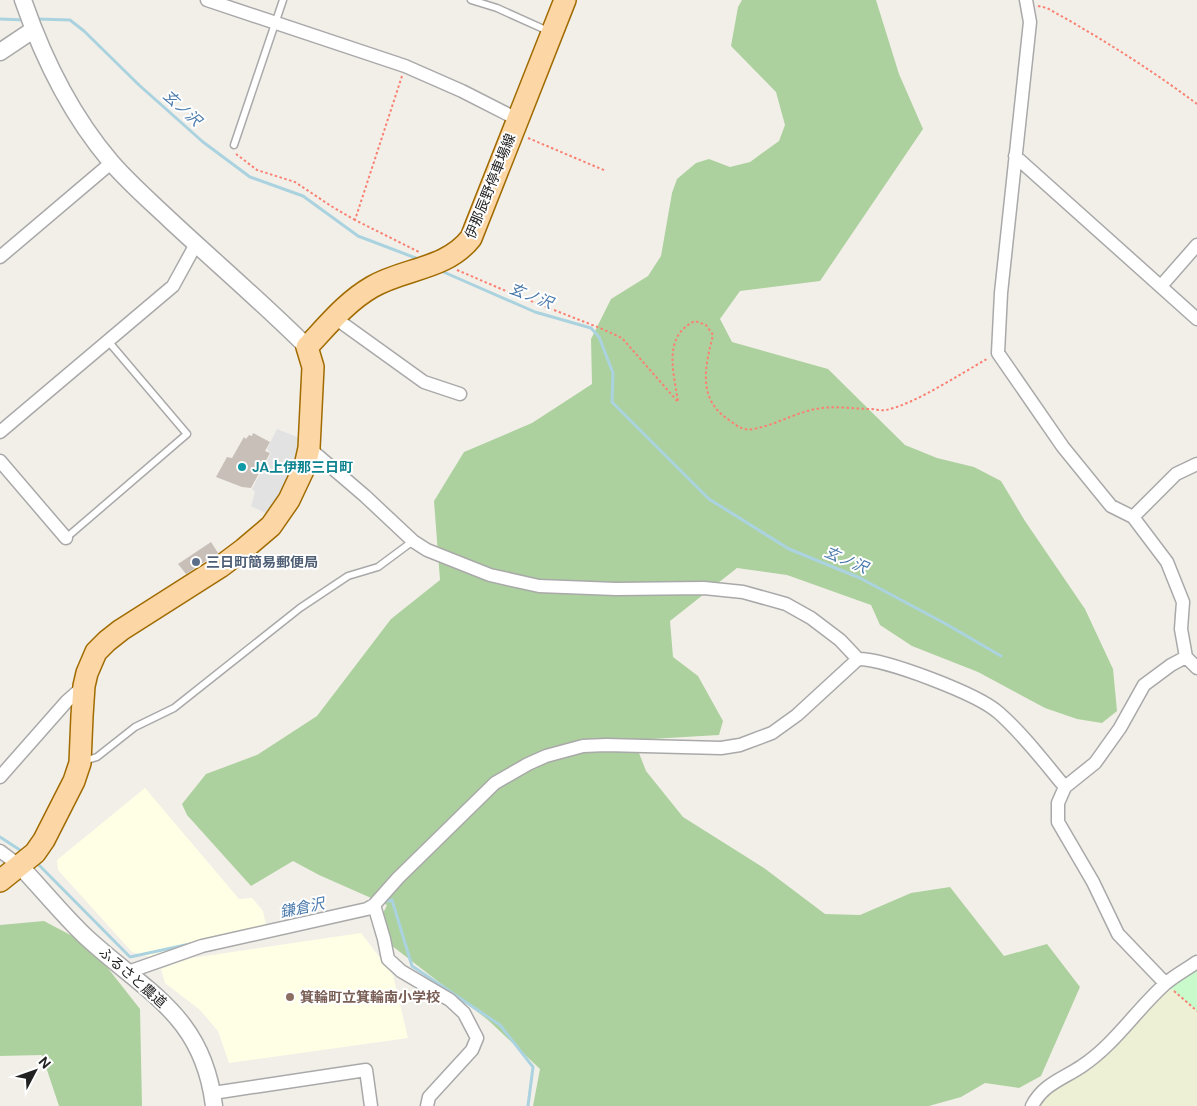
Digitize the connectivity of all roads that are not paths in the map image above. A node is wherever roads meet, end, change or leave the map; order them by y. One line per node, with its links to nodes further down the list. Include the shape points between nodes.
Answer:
1 (23, 0): 8 (street)
2 (207, 0): 7 (street)
3 (282, 0): 7 (lane)
4 (471, 0): 9 (lane)
5 (565, 0): 9 (main road, 伊那辰野停車場線)
6 (1027, 2): 13 (street, via 1030,22)
7 (275, 22): 11 (street, via 405,66 462,91); 12 (lane)
8 (34, 30): 10 (street); 14 (street, via 65,96)
9 (552, 33): 11 (main road, 伊那辰野停車場線)
10 (0, 52)
11 (515, 125): 19 (main road, 伊那辰野停車場線, via 482,212 470,238 458,251 439,262 373,286)
12 (234, 145)
13 (1015, 156): 18 (street); 28 (street, via 1000,293 998,353 1063,447 1111,506)
14 (111, 163): 15 (street); 17 (street)
15 (196, 244): 21 (street, via 173,286); 22 (street)
16 (1197, 245): 18 (street)
17 (0, 257)
18 (1161, 286): 20 (street)
19 (335, 318): 22 (main road, 伊那辰野停車場線); 23 (street, via 424,382)
20 (1197, 319)
21 (108, 341): 24 (street); 29 (lane, via 187,434)
22 (307, 347): 25 (main road, via 313,367)
23 (460, 394)
24 (0, 432)
25 (309, 448): 30 (street); 34 (main road, via 305,466 289,500 271,526 220,566 107,641 96,652)
26 (0, 461): 29 (street)
27 (1197, 464): 28 (street, via 1176,474)
28 (1133, 517): 31 (street, via 1167,562 1183,602 1181,629)
29 (66, 538)
30 (413, 542): 32 (street, via 490,575 539,586 704,588 743,592 786,604 811,618); 35 (lane, via 378,567 348,576 300,608 174,708 135,727 97,757)
31 (1186, 658): 33 (street); 37 (street, via 1144,685 1120,728 1095,763)
32 (858, 659): 37 (street, via 869,659 913,672 951,687 998,712); 41 (street, via 797,715 772,733 740,745 721,748 583,746 528,764 495,784)
33 (1197, 668)
34 (84, 686): 35 (main road); 36 (street)
35 (80, 762): 39 (main road, via 74,781 44,840)
36 (0, 777)
37 (1065, 787): 44 (street, via 1058,803 1058,822 1093,882 1118,934)
38 (0, 851): 39 (street)
39 (20, 866): 40 (main road); 43 (street, ふるさと農道, via 85,936)
40 (0, 881)
41 (374, 905): 43 (street, via 202,946); 47 (street, via 388,959 401,971 450,1000 464,1013 478,1038 472,1050 429,1097)
42 (1197, 962): 44 (street)
43 (128, 972): 45 (street, ふるさと農道, via 158,997 186,1027 204,1060)
44 (1165, 984): 48 (street, via 1107,1045 1083,1066 1050,1084)
45 (214, 1100): 46 (street, via 366,1070)
46 (371, 1106)
47 (427, 1106)
48 (1032, 1106)

